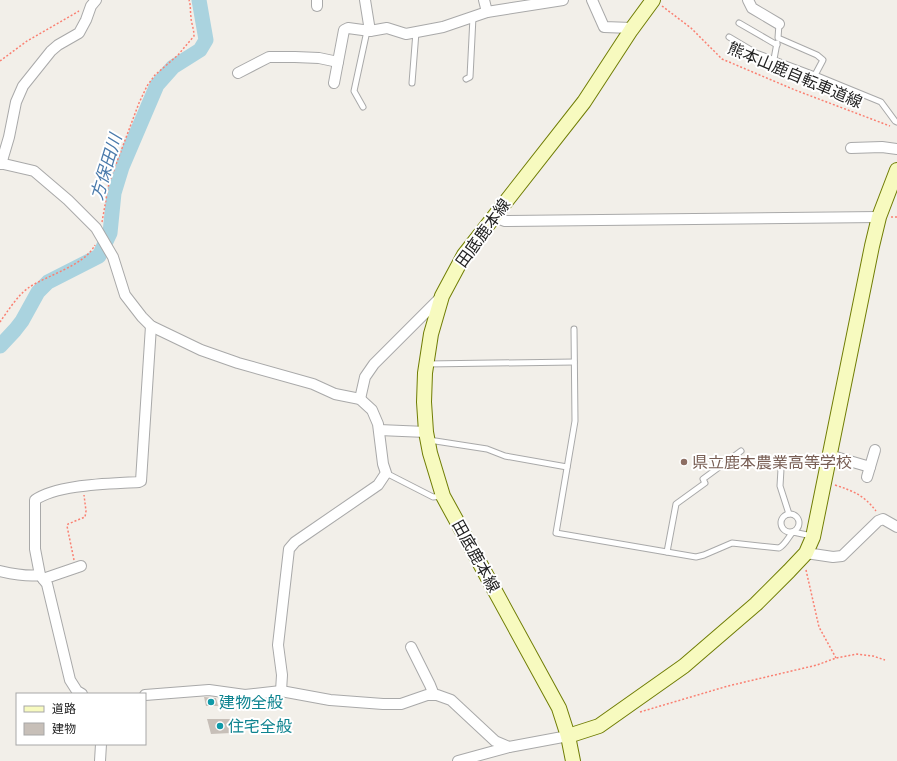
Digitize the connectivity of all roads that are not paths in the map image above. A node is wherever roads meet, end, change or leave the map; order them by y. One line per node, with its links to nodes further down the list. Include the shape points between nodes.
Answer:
1 (365, 0): 13 (street)
2 (484, 0): 8 (street)
3 (563, 0): 8 (street)
4 (592, 0): 12 (street, via 604,27)
5 (748, 0): 11 (street, via 752,8)
6 (656, 2): 12 (main road, 田底鹿本線)
7 (94, 3): 27 (street, via 79,33 51,51 23,86)
8 (487, 12): 9 (street)
9 (474, 17): 14 (street); 22 (lane, via 470,77)
10 (739, 23): 17 (lane)
11 (779, 24): 16 (lane)
12 (632, 28): 32 (main road, 田底鹿本線, via 584,102)
13 (368, 31): 14 (street, via 387,28 406,34); 19 (street, via 348,28 344,30); 25 (lane, via 354,91)
14 (416, 32): 23 (lane)
15 (729, 37): 18 (lane, via 756,53)
16 (778, 38): 17 (lane); 21 (lane, via 823,60)
17 (777, 45): 18 (lane)
18 (774, 59): 21 (lane)
19 (338, 62): 20 (street, via 319,58 270,57); 24 (street)
20 (238, 74)
21 (815, 75): 26 (lane, via 880,102)
22 (466, 79)
23 (412, 82)
24 (334, 83)
25 (363, 107)
26 (897, 122)
27 (5, 136): 30 (street)
28 (851, 148): 29 (street)
29 (897, 149)
30 (1, 164): 35 (street, via 34,171 96,228 113,258 125,295)
31 (897, 170): 33 (main road)
32 (494, 217): 33 (street, via 505,221); 34 (main road, 田底鹿本線, via 464,255)
33 (880, 217): 44 (main road)
34 (442, 296): 38 (main road, 田底鹿本線, via 431,334); 39 (street, via 374,364 365,377)
35 (152, 326): 39 (street, via 238,364 313,384 335,394); 59 (street, via 141,480 58,491 35,500 35,549)
36 (574, 328): 37 (lane)
37 (574, 362): 38 (lane); 45 (lane, via 575,421)
38 (426, 364): 41 (main road, 田底鹿本線, via 424,402)
39 (360, 399): 40 (street, via 372,410)
40 (379, 430): 41 (street); 48 (street)
41 (427, 436): 45 (lane, via 487,449 505,456); 50 (main road, 田底鹿本線)
42 (875, 450): 46 (street)
43 (741, 451): 55 (lane, via 703,479 706,483 676,504)
44 (829, 455): 46 (street); 54 (main road)
45 (567, 467): 55 (lane, via 556,533)
46 (870, 467): 49 (street)
47 (780, 469): 51 (lane, via 780,486)
48 (386, 473): 50 (lane, via 433,497); 61 (street, via 378,485 289,549 278,645 282,675)
49 (867, 477)
50 (444, 496): 65 (main road, 田底鹿本線, via 550,689)
51 (789, 514): 53 (lane, via 796,517 799,522); 53 (lane, via 782,518 780,523 787,531)
52 (897, 527): 56 (street, via 883,519 842,556 833,558)
53 (793, 532): 54 (lane); 55 (lane, via 779,548 732,543 696,557)
54 (813, 537): 56 (main road)
55 (667, 552)
56 (805, 554): 65 (main road, via 756,604 684,666 599,726)
57 (79, 567): 59 (street)
58 (0, 571): 59 (street)
59 (42, 577): 62 (street, via 47,584 70,680)
60 (411, 646): 64 (street)
61 (281, 691): 63 (street, via 245,695 210,690); 64 (street, via 330,700 383,704 401,704)
62 (80, 693)
63 (146, 695)
64 (434, 695): 67 (street, via 452,700 495,741)
65 (568, 736): 67 (street); 70 (main road, 田底鹿本線)
66 (101, 745): 68 (street)
67 (509, 747): 69 (street)
68 (100, 761)
69 (458, 761)
70 (572, 761)

